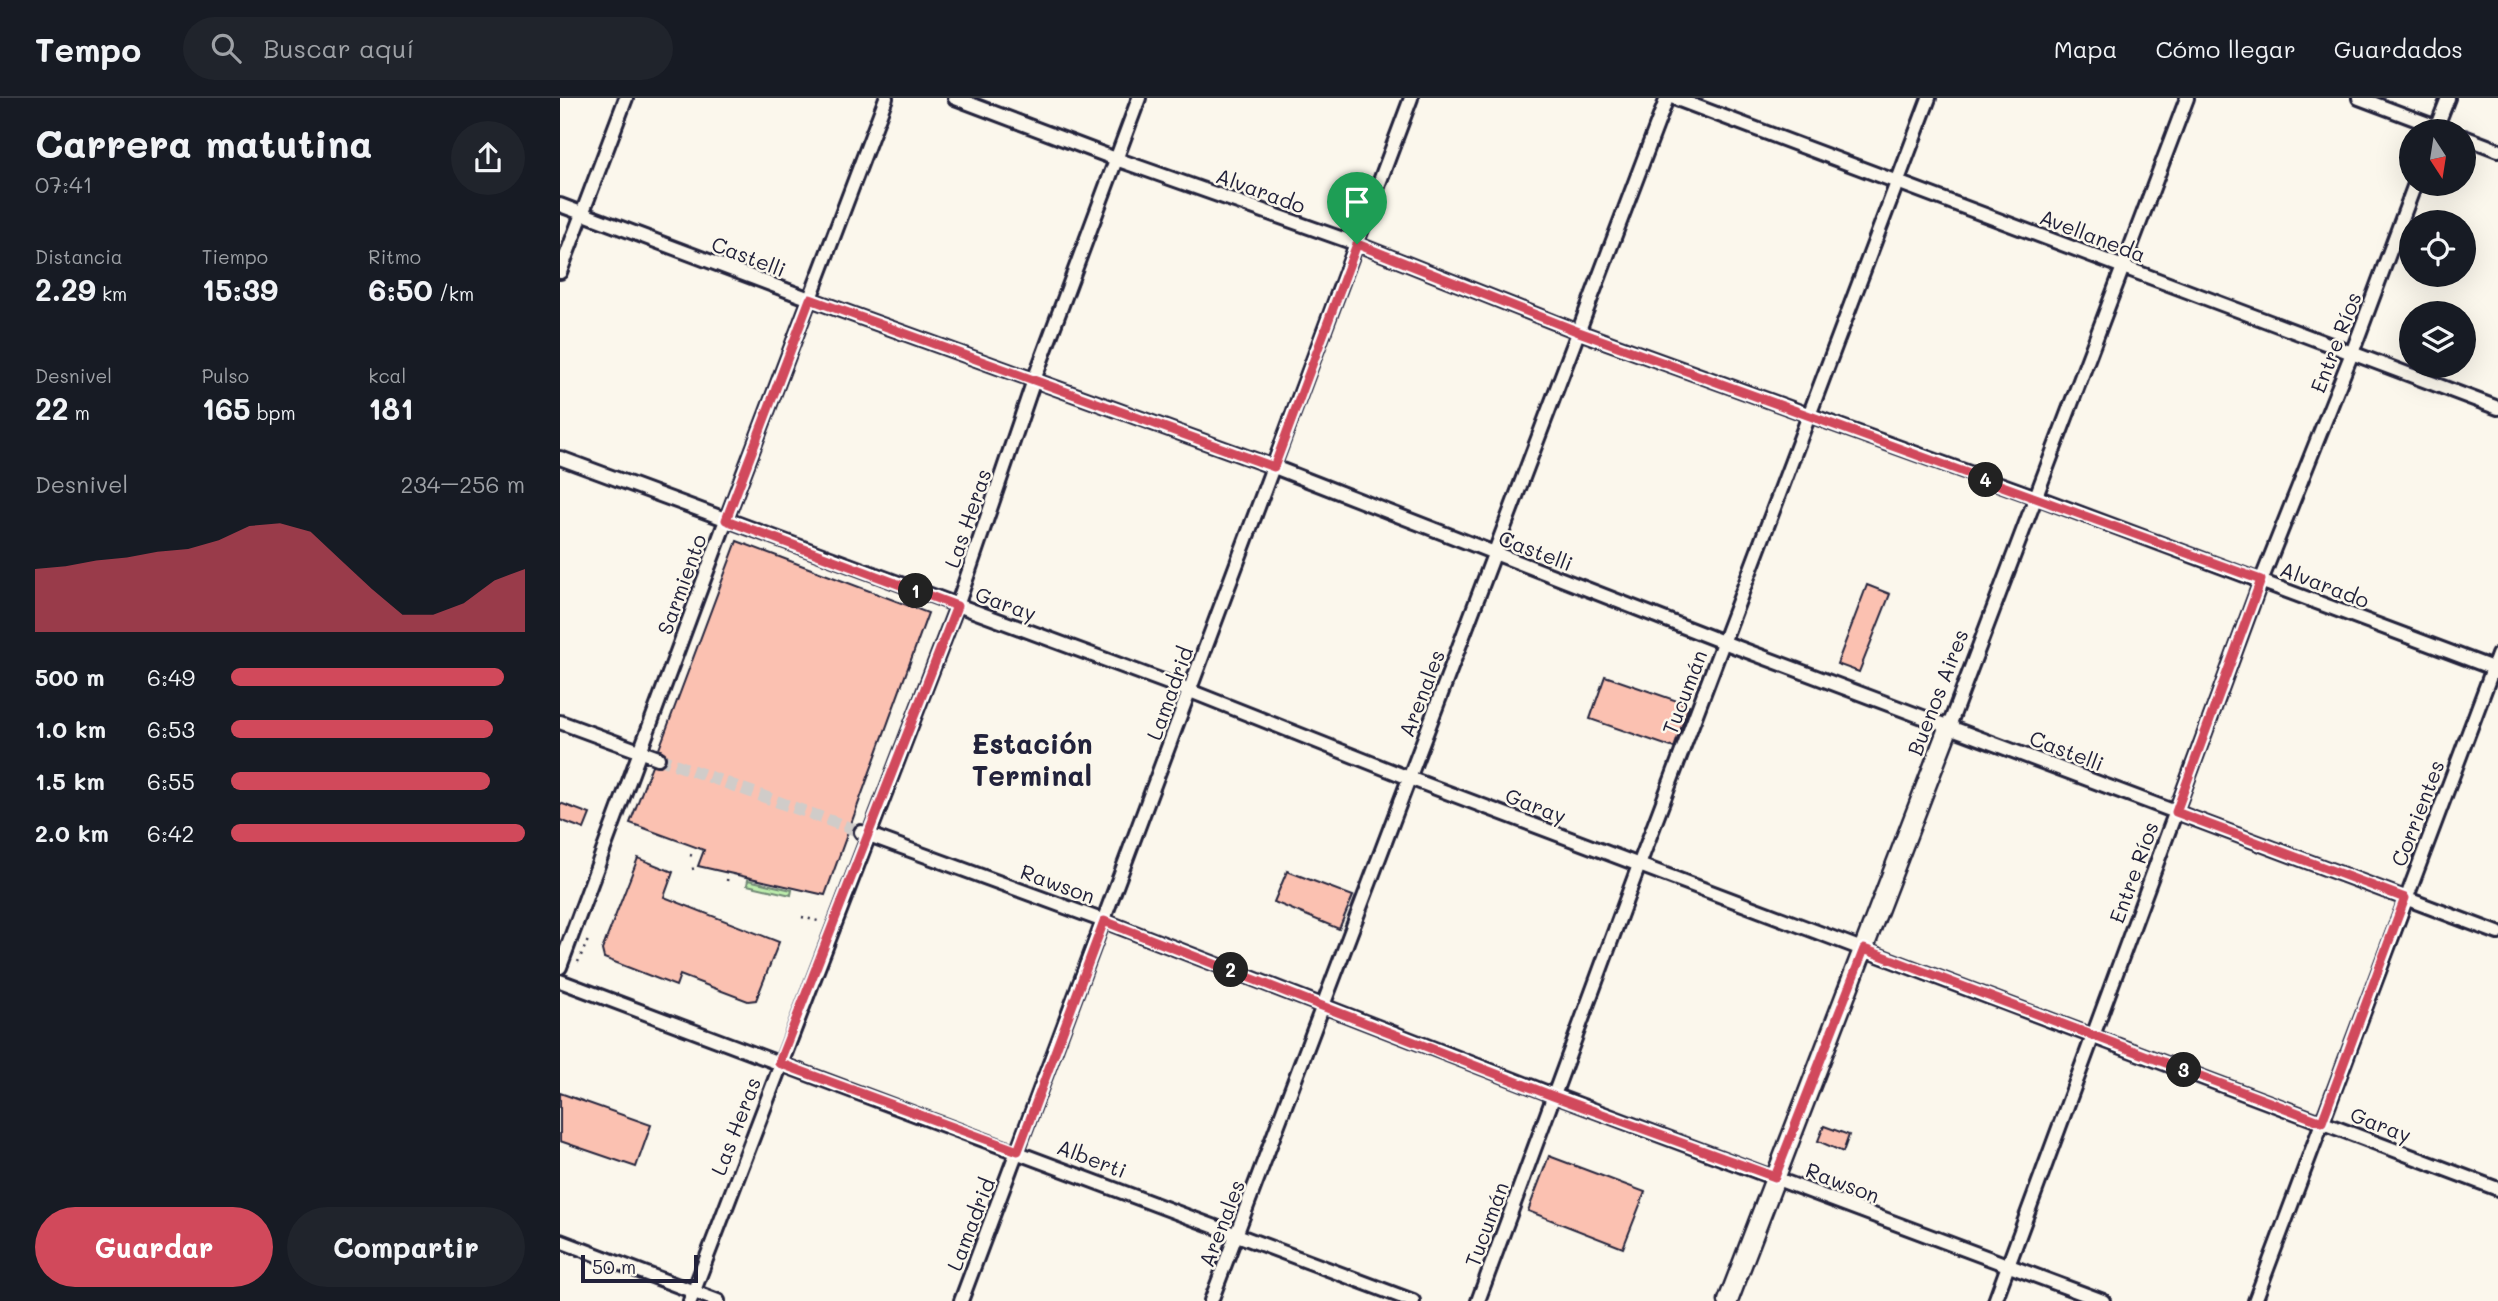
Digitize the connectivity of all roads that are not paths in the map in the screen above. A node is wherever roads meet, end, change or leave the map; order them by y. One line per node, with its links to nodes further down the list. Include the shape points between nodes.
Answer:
1 (626, 98): 20 (street)
2 (886, 98): 24 (street, Sarmiento)
3 (956, 98): 16 (street, Alvarado)
4 (1139, 98): 16 (street, Las Heras)
5 (1411, 98): 21 (street, Lamadrid)
6 (1667, 98): 25 (street, Arenales)
7 (1674, 98): 17 (street, Avellaneda)
8 (1929, 98): 17 (street, Tucumán)
9 (2186, 98): 22 (street, Buenos Aires)
10 (2359, 98): 12 (street)
11 (2448, 98): 13 (street)
12 (2412, 119)
13 (2443, 119)
14 (2476, 142): 15 (street)
15 (2498, 150)
16 (1116, 159): 21 (street, Alvarado); 27 (street, Las Heras)
17 (1897, 182): 22 (street, Avellaneda); 29 (street, Tucumán)
18 (2411, 196): 26 (street, Entre Ríos)
19 (560, 205): 20 (street, Castelli)
20 (582, 213): 23 (street); 24 (street, Castelli)
21 (1357, 244): 25 (street, Alvarado); 31 (street, Lamadrid)
22 (2123, 267): 26 (street, Avellaneda); 32 (street, Buenos Aires)
23 (560, 272)
24 (810, 299): 27 (street, Castelli); 33 (street, Sarmiento)
25 (1579, 332): 29 (street, Alvarado); 34 (street, Arenales)
26 (2352, 353): 28 (street, Avellaneda); 35 (street, Entre Ríos)
27 (1034, 380): 31 (street, Castelli); 36 (street, Las Heras)
28 (2498, 408)
29 (1808, 416): 32 (street, Alvarado); 37 (street, Tucumán)
30 (560, 458): 33 (street, Garay)
31 (1274, 467): 34 (street, Castelli); 40 (street, Lamadrid)
32 (2036, 498): 35 (street, Alvarado); 42 (street, Buenos Aires)
33 (726, 520): 36 (street, Garay); 43 (street, Sarmiento)
34 (1494, 554): 37 (street, Castelli); 45 (street, Arenales)
35 (2261, 580): 39 (street, Alvarado); 46 (street, Entre Ríos)
36 (957, 606): 40 (street, Garay); 47 (street, Las Heras)
37 (1723, 642): 42 (street, Castelli); 48 (street, Tucumán)
38 (2498, 655): 39 (street, Corrientes)
39 (2496, 669): 49 (street, Corrientes)
40 (1190, 691): 45 (street, Garay); 50 (street, Lamadrid)
41 (560, 722): 43 (street)
42 (1949, 726): 46 (street, Castelli); 52 (street, Buenos Aires)
43 (640, 752): 44 (street); 53 (street, Sarmiento)
44 (658, 758)
45 (1409, 778): 48 (street, Garay); 55 (street, Arenales)
46 (2176, 812): 49 (street, Castelli); 56 (street, Entre Ríos)
47 (865, 834): 50 (street, Rawson); 57 (street, Las Heras)
48 (1639, 865): 52 (street, Garay); 58 (street, Tucumán)
49 (2405, 898): 51 (street, Castelli); 59 (street, Corrientes)
50 (1104, 921): 55 (street, Rawson); 60 (street, Lamadrid)
51 (2498, 933)
52 (1864, 949): 56 (street, Garay); 61 (street, Buenos Aires)
53 (560, 967)
54 (560, 981): 57 (street, Alberti)
55 (1323, 1007): 58 (street, Rawson); 63 (street, Arenales)
56 (2093, 1036): 59 (street, Garay); 65 (street, Entre Ríos)
57 (779, 1063): 60 (street, Alberti); 66 (street, Las Heras)
58 (1553, 1096): 61 (street, Rawson); 71 (street, Tucumán)
59 (2322, 1122): 62 (street, Garay); 75 (street, Corrientes)
60 (1018, 1151): 63 (street, Alberti); 68 (street, Lamadrid)
61 (1775, 1177): 65 (street, Rawson); 72 (street, Buenos Aires)
62 (2498, 1189)
63 (1238, 1234): 69 (street, Arenales); 70 (street, Alberti)
64 (560, 1241): 66 (street)
65 (2008, 1265): 73 (street, Entre Ríos); 74 (street, Rawson)
66 (692, 1296): 67 (street)
67 (718, 1301)
68 (961, 1301)
69 (1211, 1301)
70 (1413, 1301)
71 (1478, 1301)
72 (1728, 1301)
73 (1995, 1301)
74 (2103, 1301)
75 (2255, 1301)

